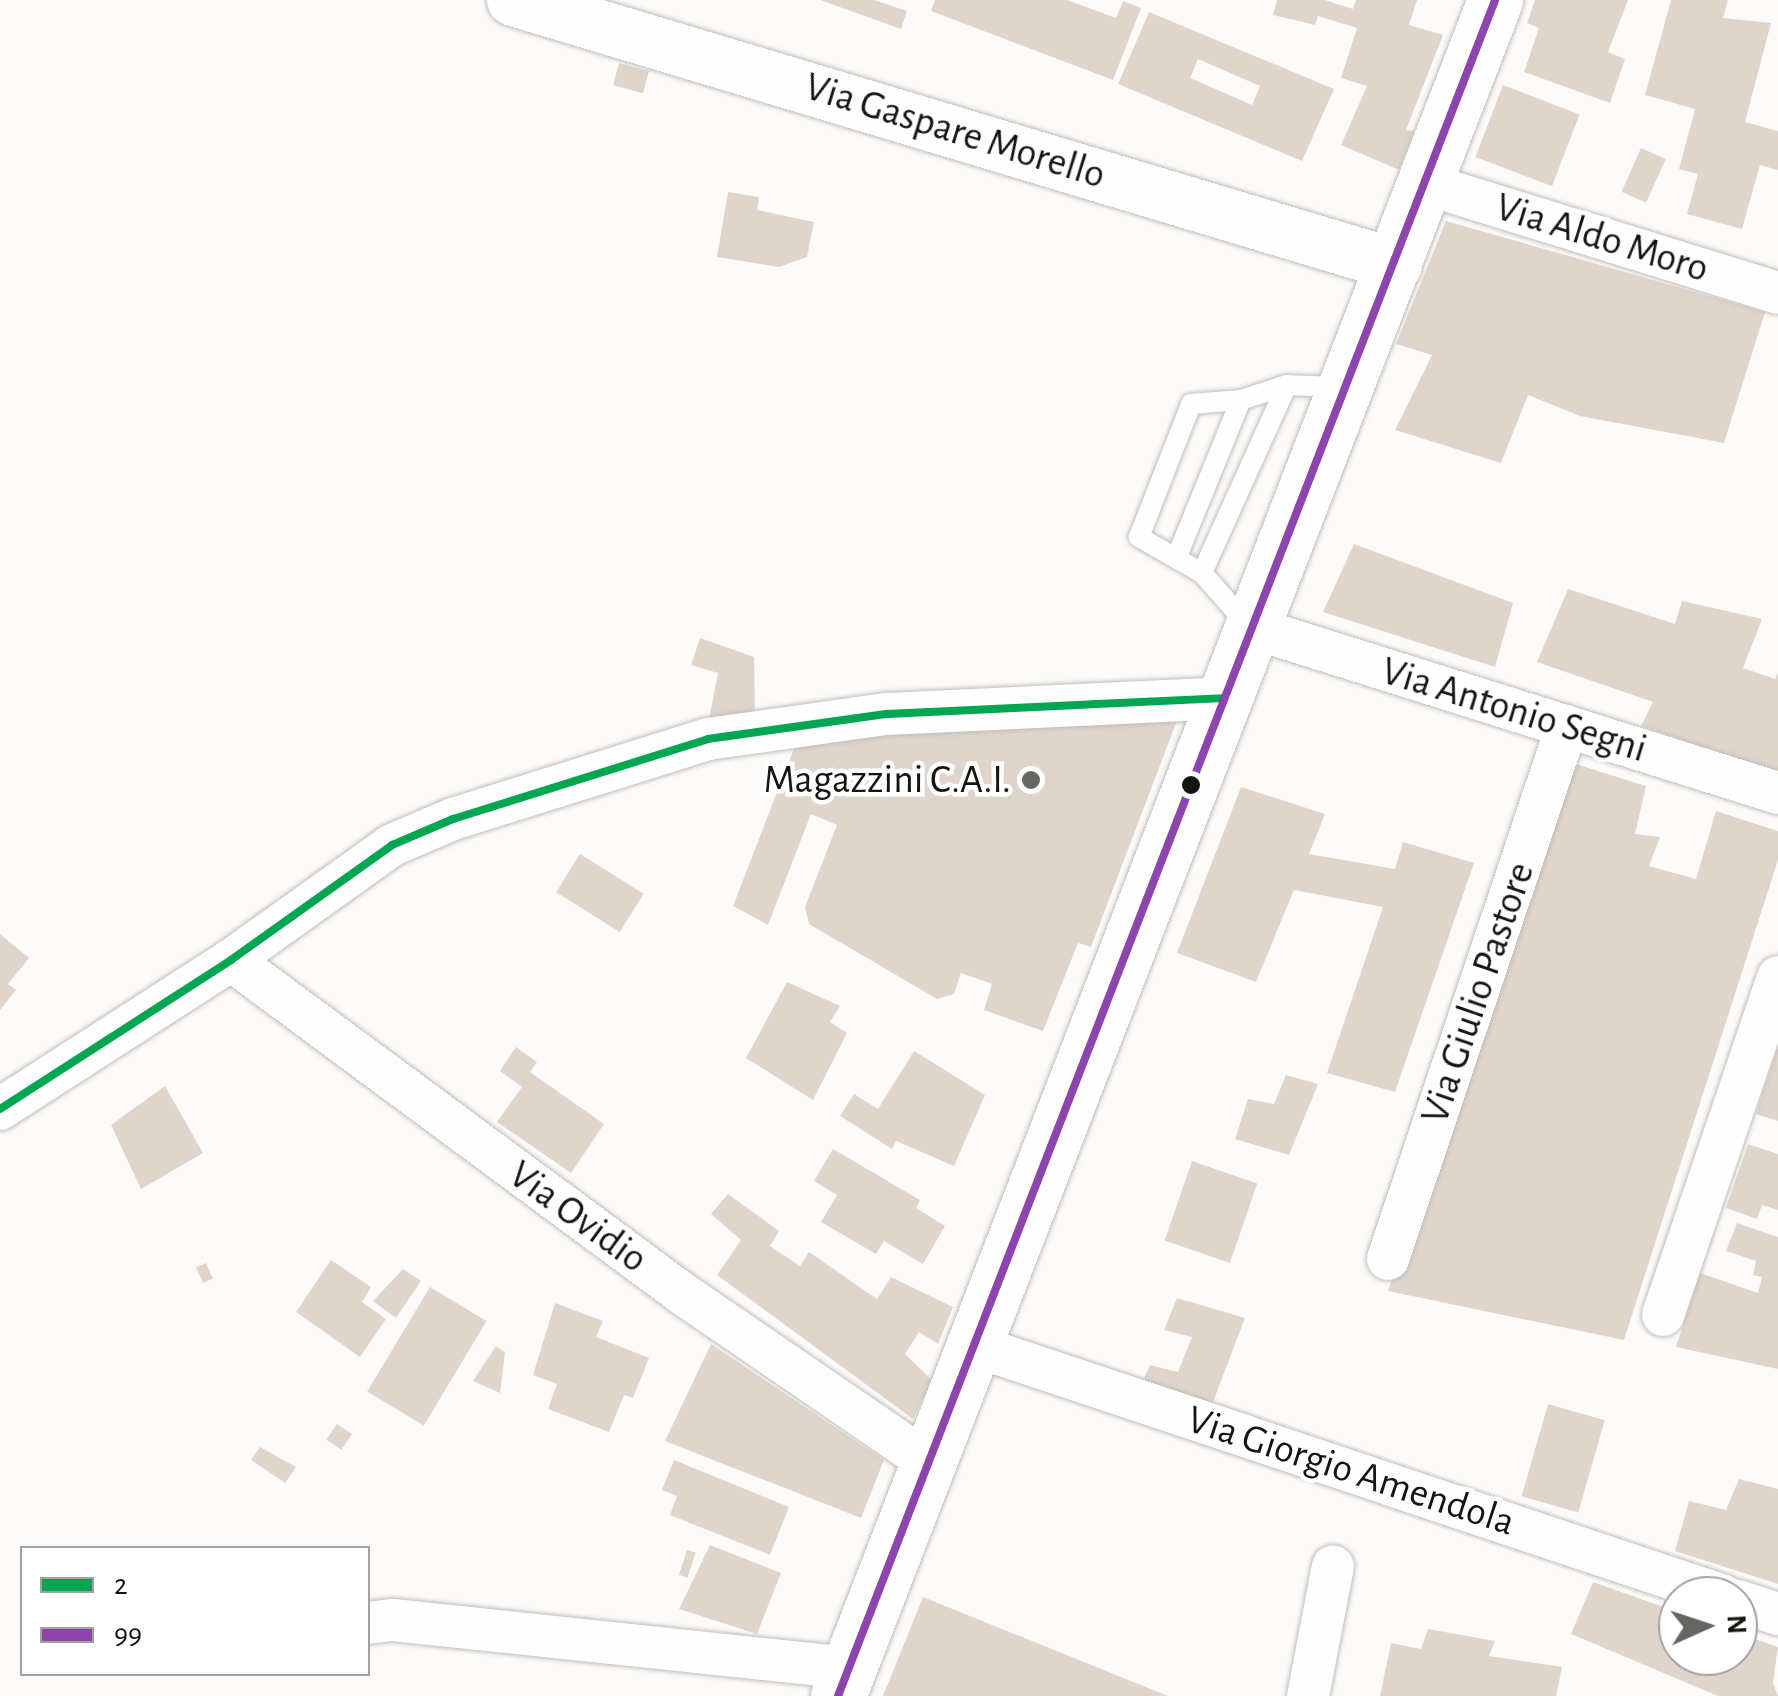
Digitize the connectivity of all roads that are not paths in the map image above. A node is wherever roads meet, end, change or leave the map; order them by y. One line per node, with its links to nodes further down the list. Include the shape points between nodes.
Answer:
1 (513, 0): 4 (street, Via Gaspare Morello)
2 (1495, 0): 3 (main road)
3 (1426, 184): 4 (main road); 5 (street, Via Aldo Moro)
4 (1396, 264): 7 (main road)
5 (1778, 293)
6 (1287, 385): 7 (lane); 8 (lane); 10 (lane)
7 (1344, 387): 11 (main road)
8 (1241, 400): 9 (lane); 9 (lane, via 1191,404 1139,538)
9 (1178, 554): 10 (lane)
10 (1202, 573): 11 (lane)
11 (1250, 627): 12 (main road); 13 (street, Via Antonio Segni)
12 (1224, 698): 15 (street, via 887,714 708,739 392,844); 20 (main road)
13 (1567, 726): 14 (street, Via Antonio Segni); 18 (street, Via Giulio Pastore)
14 (1778, 792)
15 (231, 960): 17 (street); 21 (street, Via Ovidio, via 683,1294)
16 (1778, 978): 19 (street)
17 (0, 1109)
18 (1388, 1260)
19 (1663, 1316)
20 (978, 1347): 21 (main road); 23 (street, Via Giorgio Amendola)
21 (930, 1464): 25 (main road)
22 (1334, 1566): 26 (street)
23 (1664, 1576)
24 (370, 1623): 25 (street, via 393,1620)
25 (842, 1682)
26 (1308, 1696)

